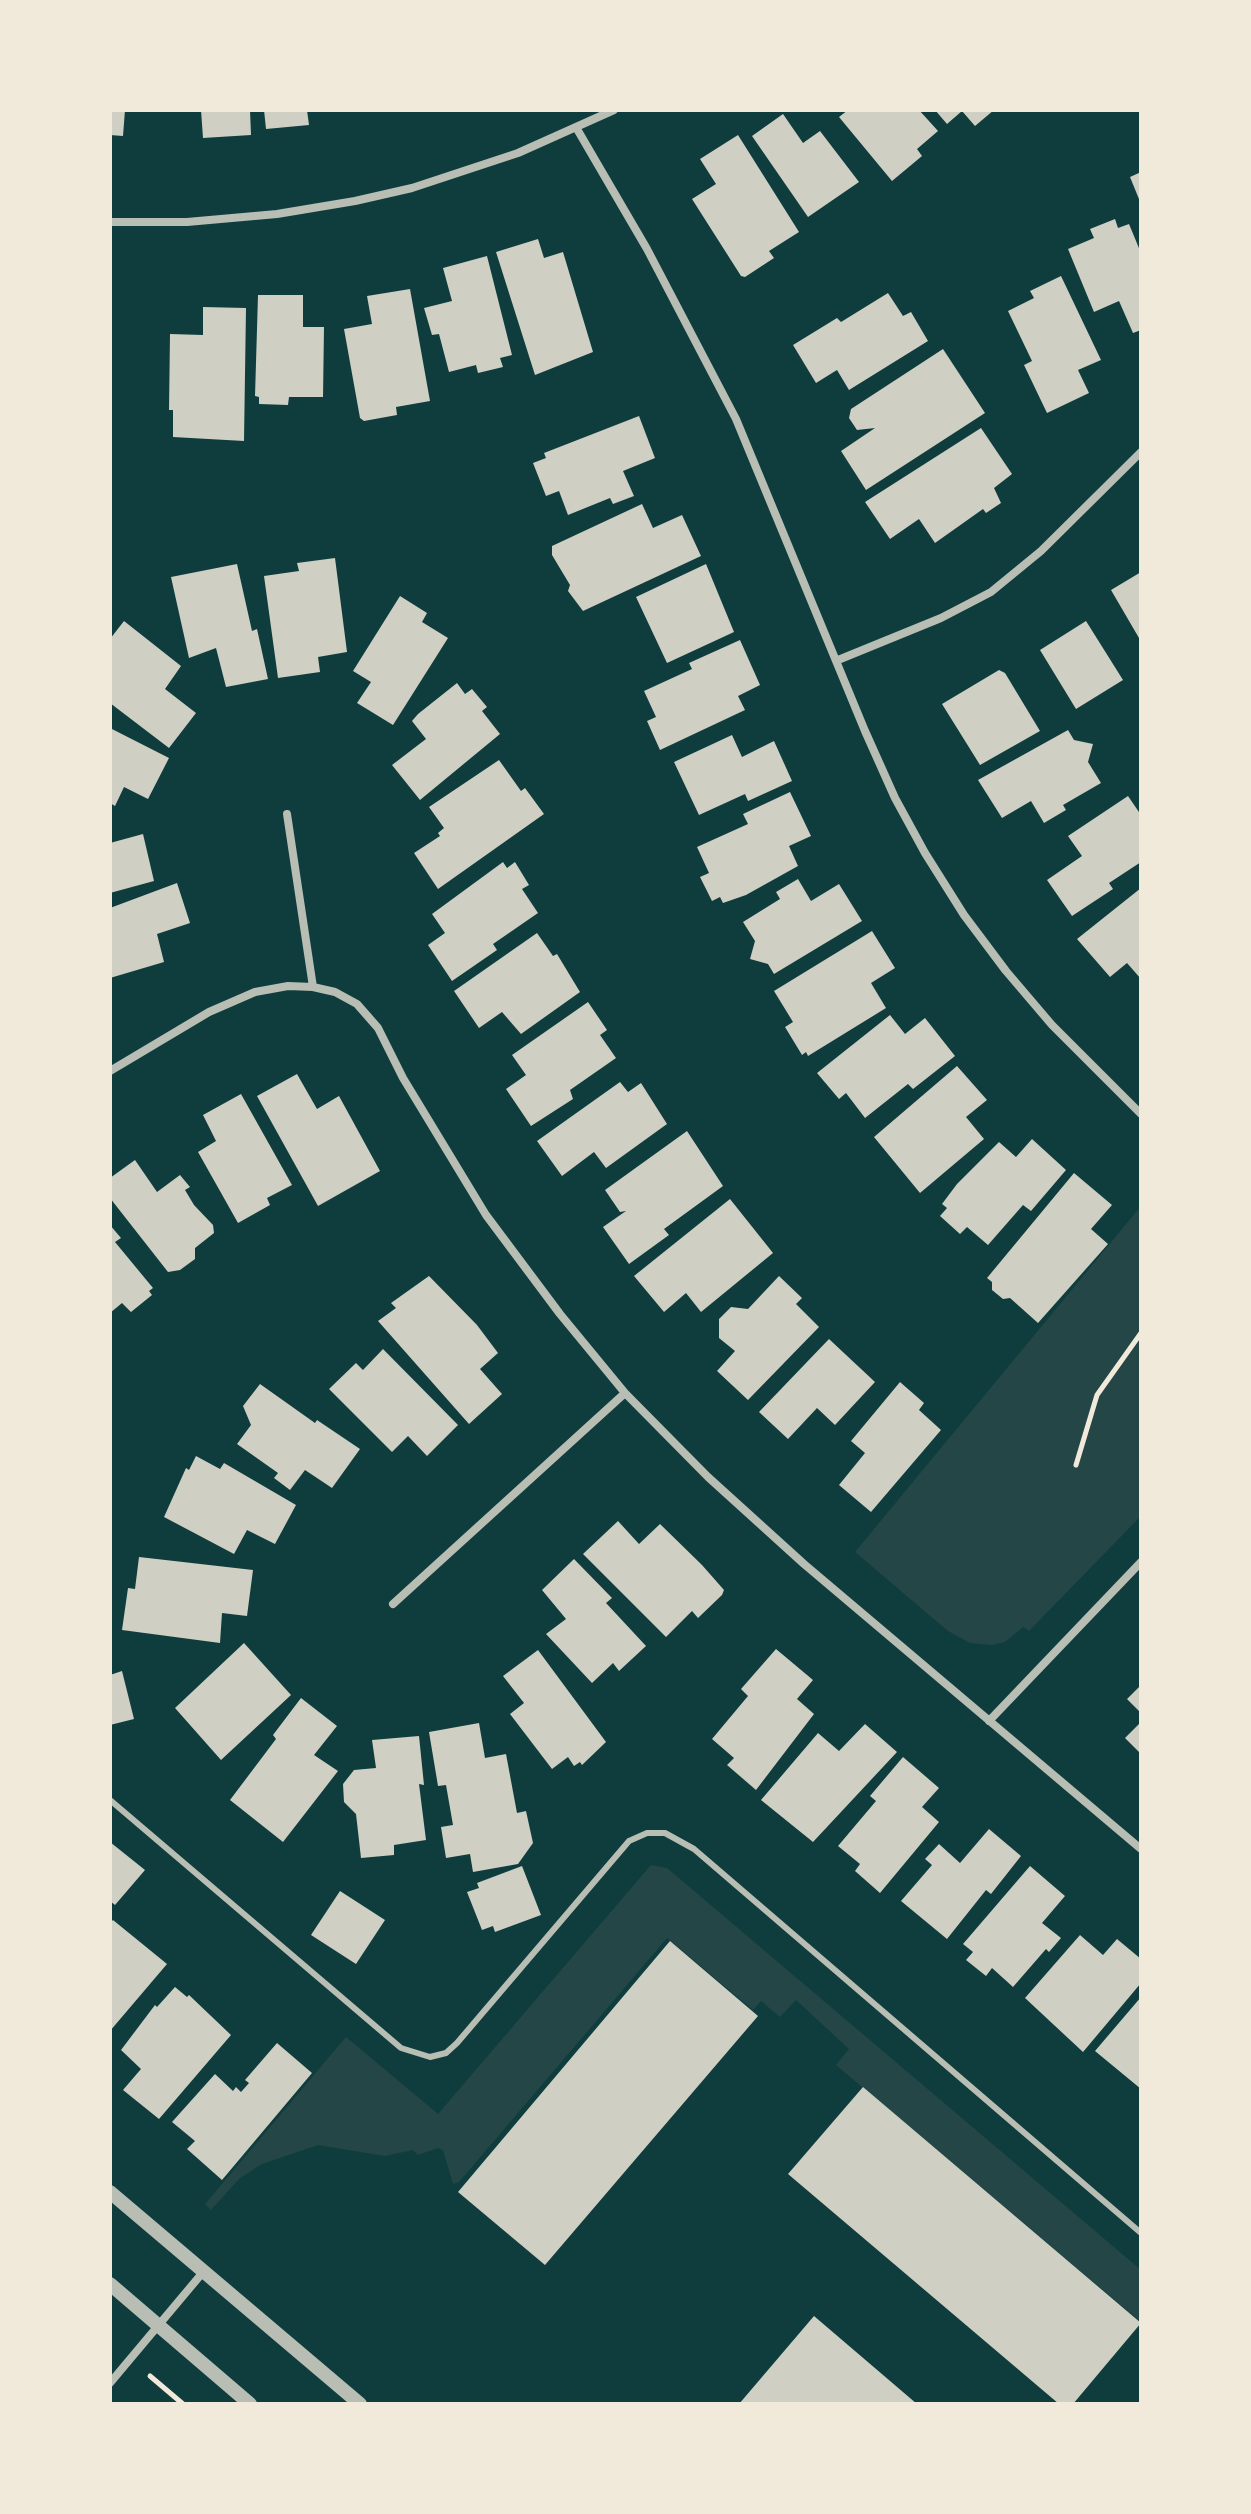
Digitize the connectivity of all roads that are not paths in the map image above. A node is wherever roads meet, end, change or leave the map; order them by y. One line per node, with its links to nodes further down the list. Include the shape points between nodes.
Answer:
1 (614, 110): 2 (street)
2 (577, 129): 3 (street, via 464,172 355,201 187,222); 5 (street, via 736,419)
3 (110, 222)
4 (1141, 452): 5 (street, via 1041,551 991,592)
5 (838, 660): 9 (street, via 895,798 964,915 1052,1025)
6 (287, 814): 7 (street)
7 (313, 987): 8 (street, via 255,992 209,1012); 10 (street, via 357,1004 378,1028 486,1215)
8 (110, 1071)
9 (1141, 1114)
10 (625, 1393): 12 (street); 13 (street, via 772,1535)
11 (1141, 1562): 13 (street)
12 (393, 1604)
13 (989, 1721): 15 (street)
14 (110, 1800): 17 (lane, via 401,2048 430,2057 457,2043 629,1841 665,1833 694,1849)
15 (1141, 1849)
16 (110, 2192): 18 (street)
17 (1141, 2233)
18 (204, 2271): 20 (street); 23 (street)
19 (110, 2284): 20 (street)
20 (158, 2325): 21 (street); 22 (street)
21 (110, 2383)
22 (250, 2404)
23 (360, 2404)

